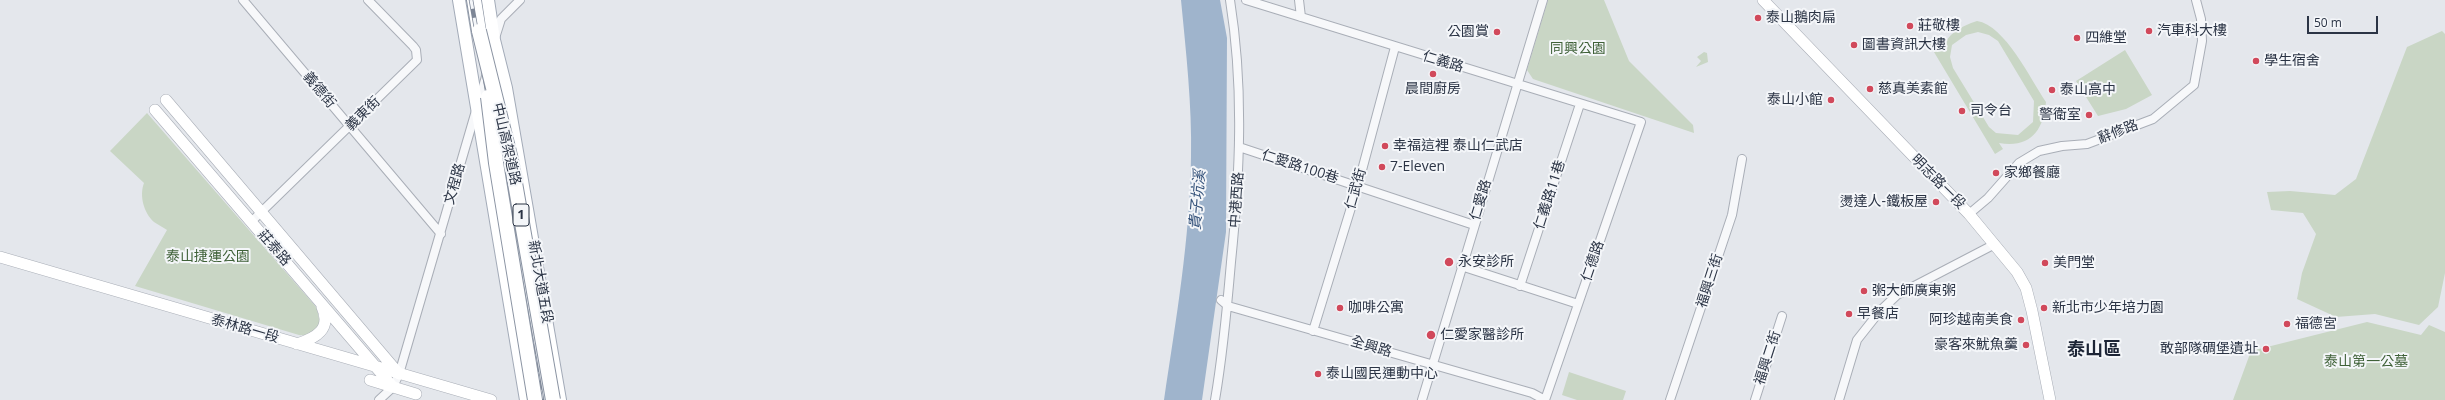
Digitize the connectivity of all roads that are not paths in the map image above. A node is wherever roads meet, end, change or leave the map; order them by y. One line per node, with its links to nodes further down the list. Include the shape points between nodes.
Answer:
1 (243, 0): 23 (street, 義德街)
2 (368, 0): 23 (street, 義東街, via 413,46 417,60)
3 (459, 0): 20 (main road, 1)
4 (474, 0): 14 (highway, 中山高架道路 / 1)
5 (488, 0): 15 (main road, 新北大道五段 / 1)
6 (520, 0): 15 (street, 文程路, via 501,19)
7 (1230, 0): 24 (street, 中港西路, via 1240,96)
8 (1246, 0): 13 (street, 仁義路)
9 (1299, 0): 13 (street)
10 (1543, 0): 17 (street, 仁愛路)
11 (1763, 0): 28 (main road, 明志路一段)
12 (2196, 0): 28 (street, 辭修路, via 2201,19 2202,41 2194,85 2153,119 2087,144 2039,151 2020,163 1988,198)
13 (1301, 17): 16 (street, 仁義路)
14 (479, 31): 54 (highway, 中山高架道路 / 1, bridge, via 496,163); 55 (highway, 中山高架道路 / 1, bridge, via 511,160)
15 (494, 40): 20 (street, 文程路); 32 (main road, 新北大道五段 / 1, via 506,88)
16 (1395, 47): 17 (street, 仁義路); 26 (street, 仁武街)
17 (1515, 85): 19 (street, 仁義路); 30 (street, 仁愛路)
18 (166, 100): 27 (main road, 莊泰路)
19 (1580, 104): 22 (street, 仁義路); 37 (street, 仁義路11巷)
20 (478, 106): 31 (street, 文程路); 34 (main road, 1)
21 (155, 110): 29 (main road, 莊泰路)
22 (1641, 122): 40 (street, 仁德路)
23 (350, 127): 27 (street, 義東街); 31 (street, 義德街)
24 (1240, 147): 26 (street, 仁愛路100巷); 41 (street, 中港西路)
25 (1742, 159): 60 (street, 福興三街, via 1732,215)
26 (1358, 185): 30 (street, 仁愛路100巷); 43 (street, 仁武街)
27 (262, 212): 29 (street, 義東街); 47 (main road, 莊泰路)
28 (1969, 214): 33 (main road, 明志路一段)
29 (251, 222): 39 (main road, 莊泰路)
30 (1474, 225): 36 (street, 仁愛路)
31 (440, 234): 47 (street, 文程路)
32 (533, 241): 34 (main road, via 526,234 515,233); 56 (main road, 新北大道五段 / 1)
33 (1995, 244): 62 (street, via 1897,295 1880,311 1857,340); 63 (main road, 明志路一段, via 2026,288)
34 (501, 246): 53 (main road, 1)
35 (0, 257): 44 (main road, 泰林路一段)
36 (1461, 266): 37 (street); 45 (street, 仁愛路)
37 (1520, 286): 40 (street)
38 (1221, 300): 41 (street, 全興路)
39 (320, 302): 44 (main road, via 325,313 325,322 320,332 314,339); 46 (main road, 莊泰路)
40 (1578, 304): 59 (street, 仁德路)
41 (1228, 306): 43 (street, 全興路); 57 (street, 中港西路)
42 (1782, 316): 61 (street, 福興二街)
43 (1313, 331): 45 (street, 全興路)
44 (297, 344): 46 (main road, 泰林路一段)
45 (1432, 364): 58 (street, 仁愛路); 59 (street, 全興路)
46 (376, 366): 47 (main road, 泰林路一段); 49 (main road, 莊泰路)
47 (399, 374): 49 (street, 文程路); 52 (main road, 泰林路一段)
48 (370, 380): 49 (main road)
49 (393, 387): 50 (main road); 51 (street)
50 (416, 394)
51 (379, 400)
52 (491, 400)
53 (526, 400)
54 (535, 400)
55 (553, 400)
56 (560, 400)
57 (1215, 400)
58 (1422, 400)
59 (1545, 400)
60 (1670, 400)
61 (1755, 400)
62 (1839, 400)
63 (2050, 400)

